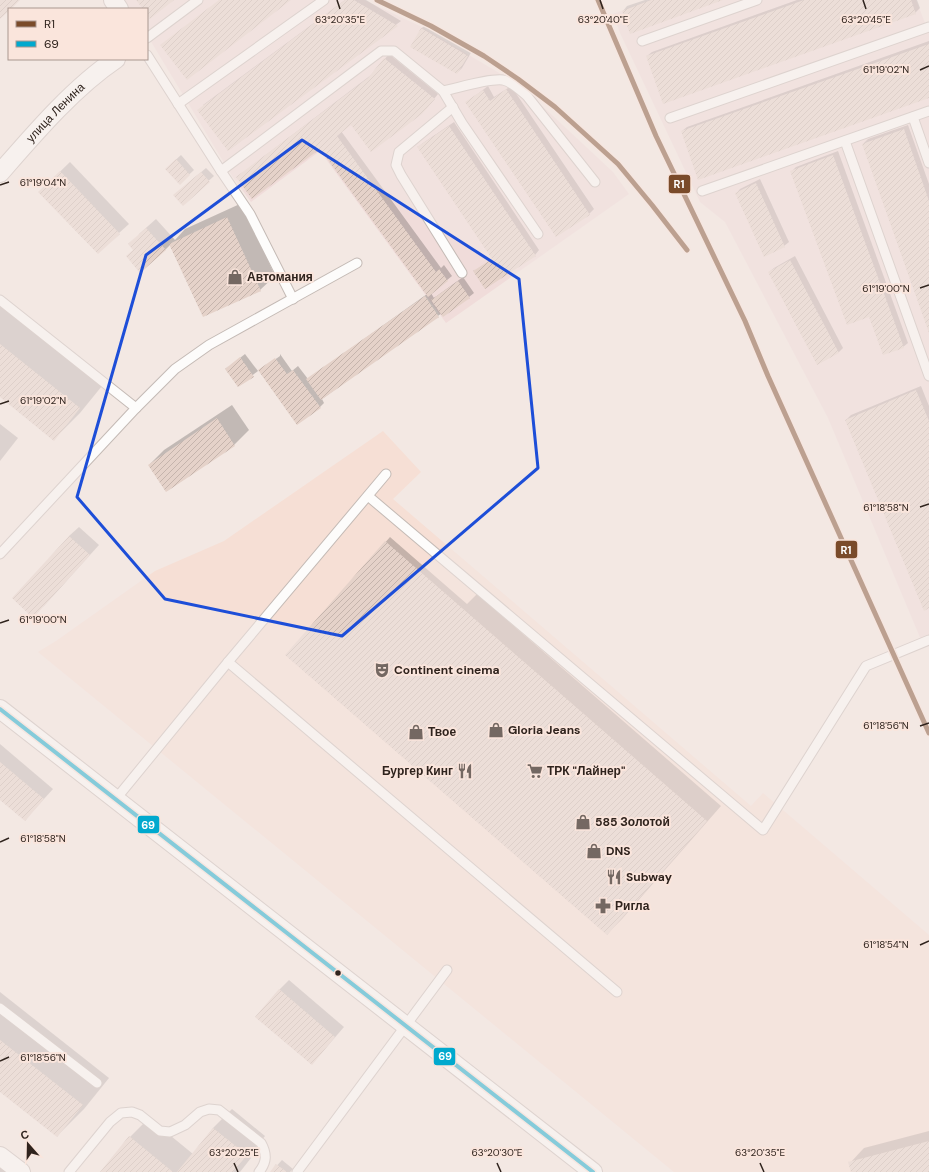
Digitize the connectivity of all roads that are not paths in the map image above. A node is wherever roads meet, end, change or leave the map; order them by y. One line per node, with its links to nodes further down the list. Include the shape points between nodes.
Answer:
1 (112, 0): 5 (street)
2 (198, 0): 7 (lane)
3 (324, 0): 12 (lane)
4 (757, 0): 8 (lane)
5 (118, 8)
6 (929, 27): 16 (lane)
7 (148, 37)
8 (642, 41)
9 (148, 57): 12 (lane)
10 (115, 60): 20 (street, улица Ленина, via 70,97)
11 (443, 91): 13 (lane); 19 (lane, via 394,51 381,51); 21 (lane, via 492,80 503,80 514,85 527,96)
12 (178, 104): 19 (lane)
13 (453, 107): 23 (lane); 25 (lane, via 399,152 396,165)
14 (929, 111): 15 (lane)
15 (913, 117): 17 (lane); 18 (lane)
16 (670, 118)
17 (845, 141): 22 (lane); 28 (lane)
18 (929, 163)
19 (221, 171): 26 (lane, via 250,214)
20 (0, 173)
21 (594, 182)
22 (702, 191)
23 (538, 234)
24 (357, 263): 26 (lane)
25 (462, 273)
26 (293, 299): 29 (lane, via 209,345 175,369)
27 (0, 300): 29 (lane)
28 (929, 376)
29 (136, 408): 32 (lane)
30 (386, 474): 31 (lane)
31 (368, 496): 33 (lane, via 763,830 866,666); 34 (lane)
32 (0, 554)
33 (929, 640)
34 (228, 662): 36 (lane); 38 (lane)
35 (0, 709): 36 (street)
36 (115, 800): 40 (street)
37 (447, 970): 40 (lane)
38 (617, 992)
39 (0, 1008): 41 (lane)
40 (405, 1025): 46 (lane); 47 (street)
41 (97, 1083)
42 (0, 1156): 43 (street)
43 (21, 1172)
44 (70, 1172): 45 (lane, via 110,1122 121,1113 132,1112 140,1115 160,1131 170,1132 209,1109 219,1110 261,1143 266,1160)
45 (259, 1172)
46 (297, 1172)
47 (593, 1172)

